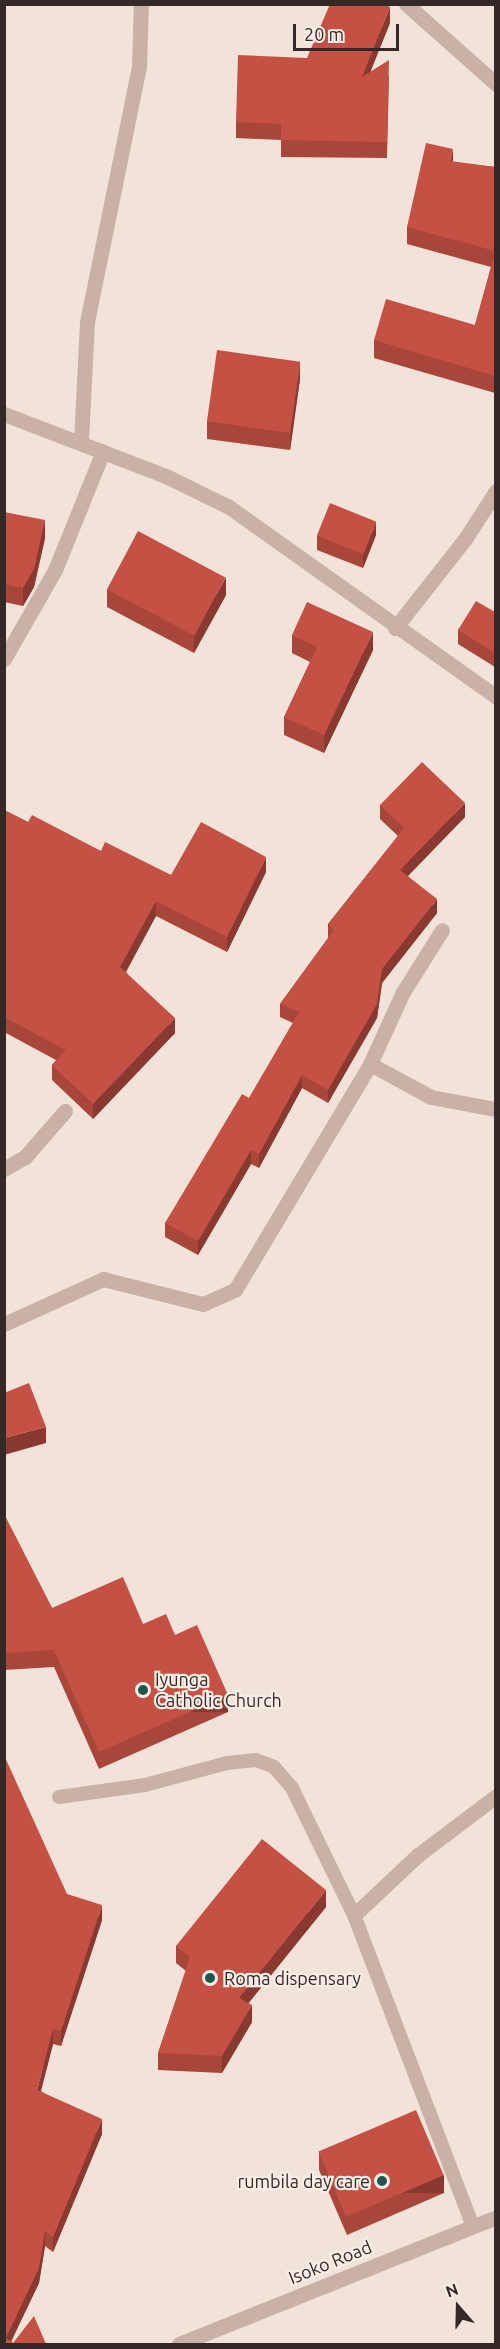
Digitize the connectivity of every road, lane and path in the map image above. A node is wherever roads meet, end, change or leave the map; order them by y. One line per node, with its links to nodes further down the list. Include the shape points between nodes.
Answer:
1 (141, 4): 5 (street, via 139,66 87,322)
2 (406, 4): 3 (street)
3 (495, 84)
4 (4, 414): 5 (street)
5 (81, 441): 6 (street)
6 (103, 451): 8 (street, via 229,507); 9 (street, via 55,570)
7 (495, 491): 8 (street)
8 (395, 628): 10 (street)
9 (4, 659)
10 (495, 697)
11 (442, 930): 12 (street, via 403,992)
12 (370, 1064): 13 (street, via 431,1097); 16 (street, via 235,1290 203,1304 103,1279)
13 (495, 1109)
14 (65, 1111): 15 (street, via 24,1157)
15 (4, 1169)
16 (4, 1324)
17 (495, 1796): 19 (street, via 418,1854)
18 (59, 1797): 19 (lane, via 145,1785 227,1763 256,1760 274,1767 292,1788)
19 (354, 1915): 21 (lane)
20 (495, 2217): 21 (street, Isoko Road)
21 (473, 2226): 22 (street, Isoko Road)
22 (179, 2344)

